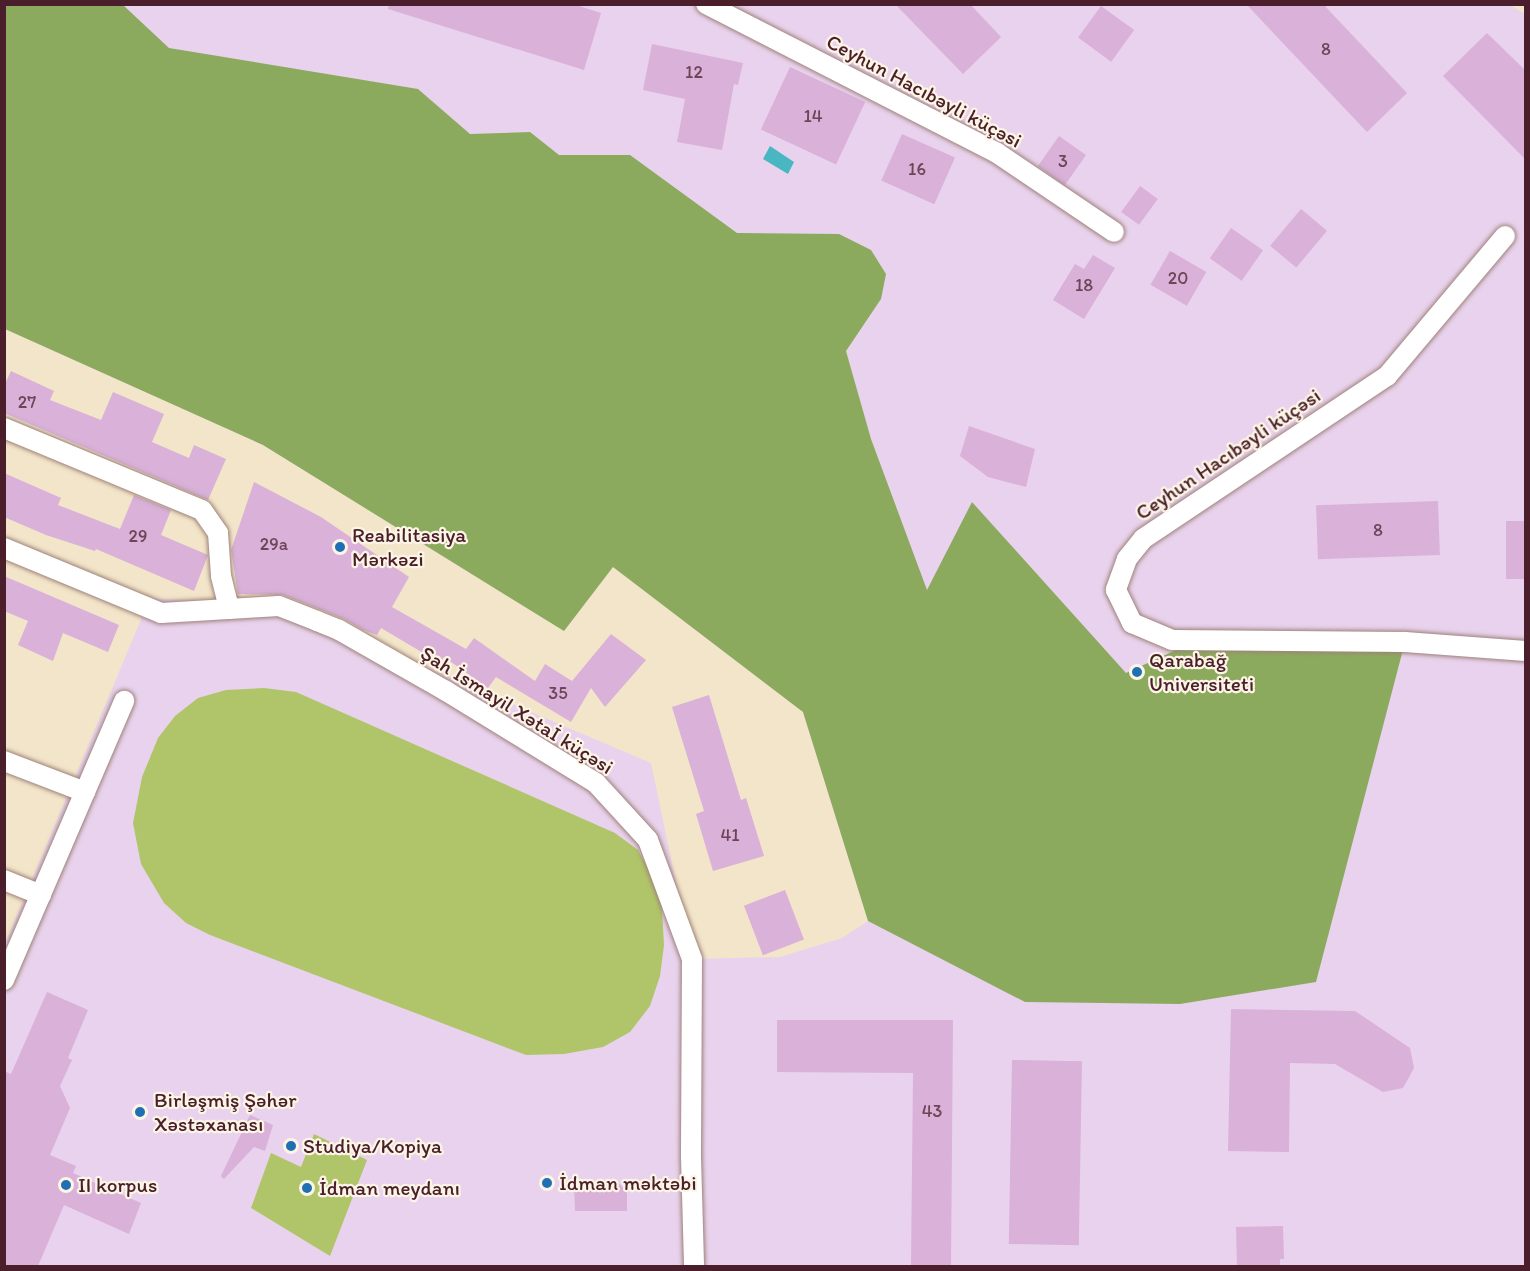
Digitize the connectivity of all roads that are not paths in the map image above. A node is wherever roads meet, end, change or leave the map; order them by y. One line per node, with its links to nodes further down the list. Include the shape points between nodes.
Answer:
1 (706, 4): 2 (street, Ceyhun Hacıbəyli küçəsi, via 997,153)
2 (1114, 232)
3 (1505, 236): 7 (street, Ceyhun Hacıbəyli küçəsi, via 1388,376 1143,539 1127,559 1116,590 1132,623 1172,639 1405,642)
4 (4, 428): 6 (street, via 202,510 218,533 221,576)
5 (4, 548): 6 (street, Şah İsmayil Xətaİ küçəsi, via 161,613)
6 (229, 609): 14 (street, Şah İsmayil Xətaİ küçəsi, via 279,606 339,630 596,783 648,840 692,959)
7 (1526, 651)
8 (124, 701): 10 (street)
9 (4, 762): 10 (street)
10 (85, 792): 12 (street)
11 (4, 880): 12 (street)
12 (41, 896): 13 (street)
13 (4, 980)
14 (694, 1266)

